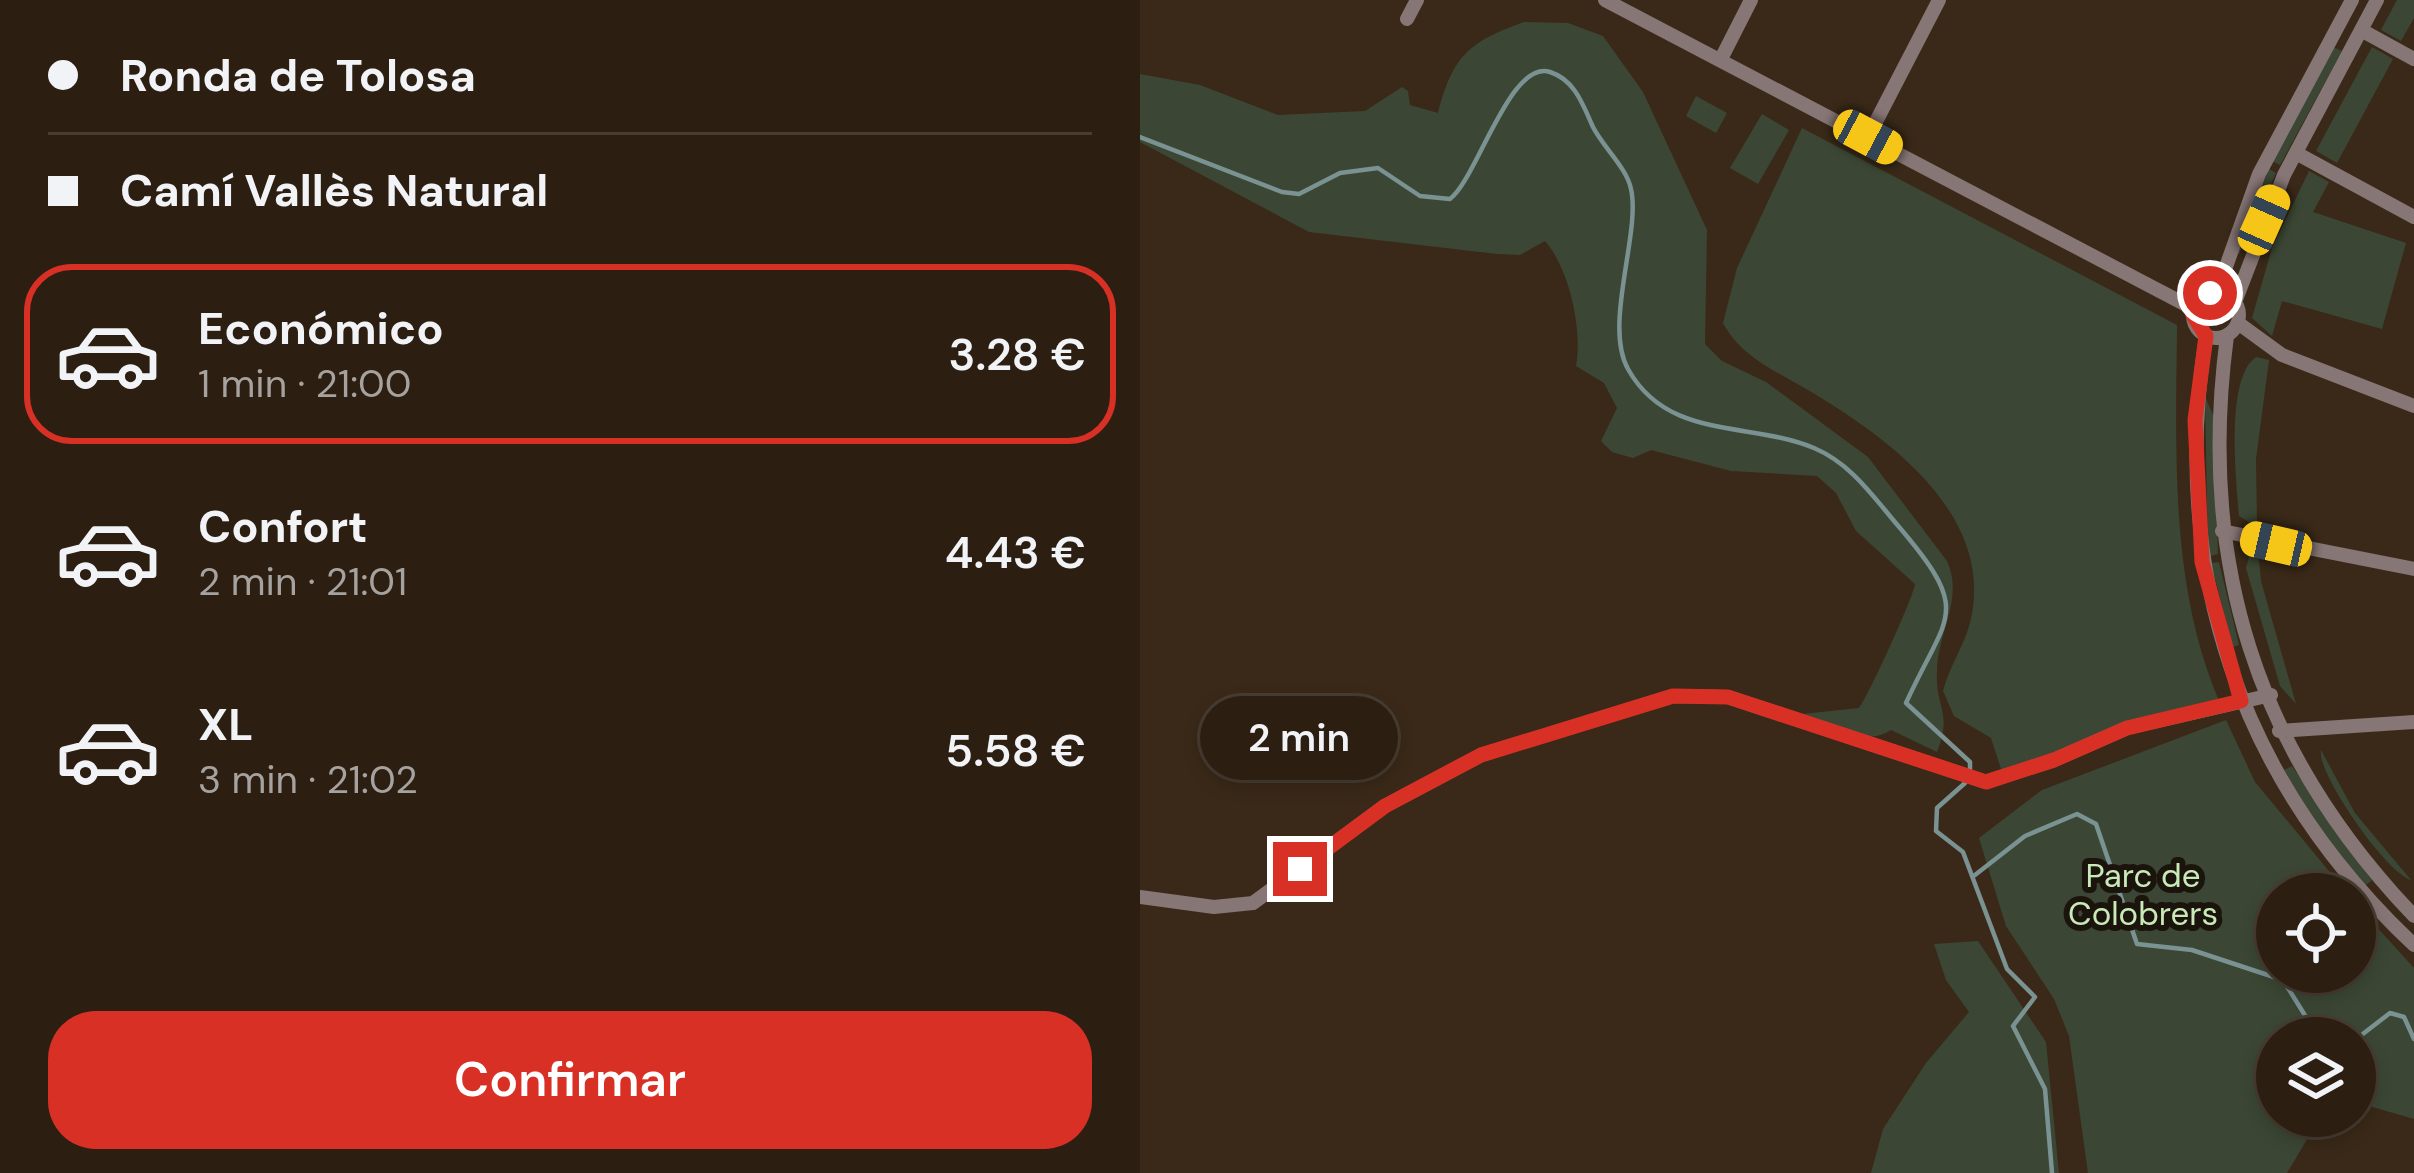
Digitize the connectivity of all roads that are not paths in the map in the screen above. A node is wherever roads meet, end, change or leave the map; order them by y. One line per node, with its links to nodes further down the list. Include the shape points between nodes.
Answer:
1 (1417, 0): 7 (street)
2 (1606, 0): 9 (street)
3 (1751, 0): 9 (street)
4 (1940, 0): 11 (street)
5 (2352, 0): 14 (street, via 2259,174)
6 (2377, 0): 8 (street)
7 (1407, 19)
8 (2361, 30): 10 (street); 12 (street)
9 (1722, 57): 11 (street)
10 (2414, 59)
11 (1868, 137): 16 (street)
12 (2296, 153): 13 (street); 15 (street)
13 (2414, 217)
14 (2217, 292): 15 (street); 16 (street)
15 (2235, 302): 17 (street)
16 (2194, 309): 18 (street)
17 (2233, 330): 18 (street); 19 (street); 20 (street, via 2219,424)
18 (2206, 336): 23 (street, via 2195,490 2202,562)
19 (2414, 406)
20 (2222, 531): 21 (street); 22 (street)
21 (2414, 569)
22 (2269, 696): 23 (street); 25 (street)
23 (2241, 701): 26 (street, via 2127,728 1986,782 1728,697 1673,696 1481,755 1385,806 1252,903 1214,908); 28 (street, via 2311,831)
24 (2414, 722): 25 (street)
25 (2279, 731): 27 (street, via 2354,851)
26 (1140, 897)
27 (2414, 916)
28 (2414, 945)

